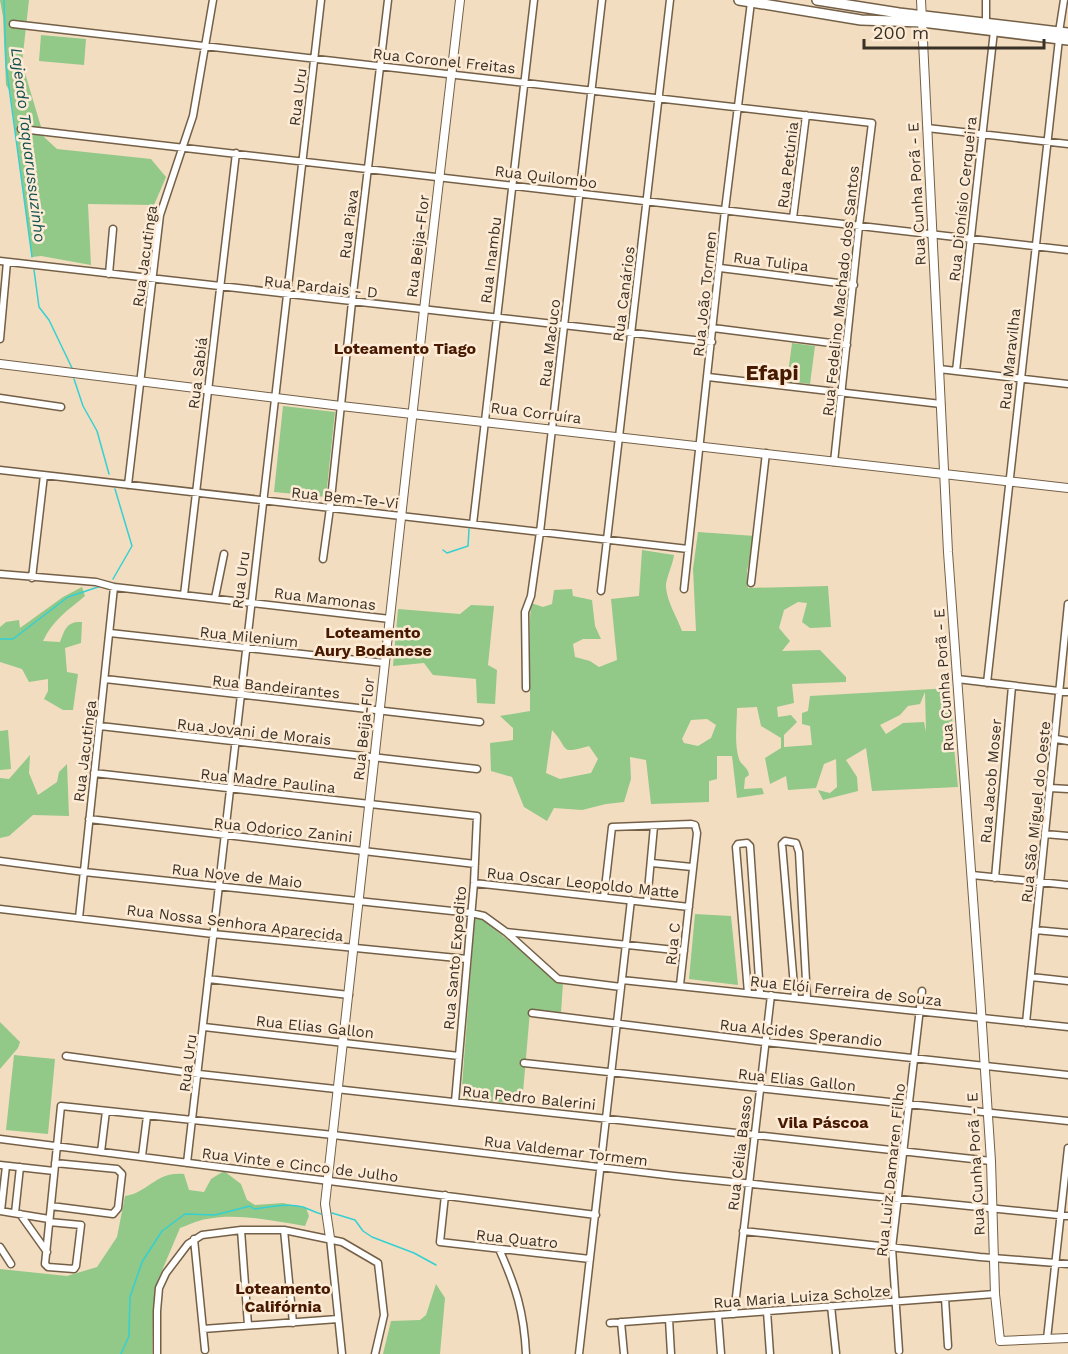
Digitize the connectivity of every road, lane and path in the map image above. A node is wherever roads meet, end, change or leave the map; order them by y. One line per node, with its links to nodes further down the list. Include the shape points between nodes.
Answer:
1 (213, 0): 22 (street, Rua Jacutinga)
2 (321, 0): 23 (street, Rua Uru)
3 (388, 0): 24 (street, Rua Piava)
4 (460, 0): 25 (street, Rua Beija-Flor)
5 (534, 0): 26 (street, Rua Inambu)
6 (602, 0): 27 (street, Rua Macuco)
7 (669, 0): 28 (street, Rua Canários)
8 (739, 0): 13 (main road)
9 (817, 0): 14 (main road); 15 (main road)
10 (921, 0): 16 (street, Rua Cunha Porã - E)
11 (986, 0): 19 (street)
12 (1064, 0): 21 (street, Rua Maravilha)
13 (751, 2): 15 (main road); 29 (street, Rua João Tormen)
14 (864, 7): 16 (main road); 17 (main road, via 866,14)
15 (814, 13): 17 (main road)
16 (922, 19): 17 (main road); 19 (main road); 20 (main road); 32 (street, Rua Cunha Porã - E)
17 (861, 20)
18 (13, 24): 22 (street, Rua Coronel Freitas)
19 (986, 24): 21 (main road)
20 (994, 31): 21 (main road); 34 (street, Rua Dionísio Cerqueira)
21 (1064, 36): 35 (street, Rua Maravilha)
22 (207, 46): 23 (street, Rua Coronel Freitas); 37 (street, Rua Jacutinga, via 194,116)
23 (315, 58): 24 (street, Rua Coronel Freitas); 39 (street, Rua Uru)
24 (381, 66): 25 (street, Rua Coronel Freitas); 40 (street, Rua Piava)
25 (453, 74): 26 (street, Rua Coronel Freitas); 41 (street, Rua Beija-Flor)
26 (525, 82): 27 (street, Rua Coronel Freitas); 42 (street, Rua Inambu)
27 (592, 90): 28 (street, Rua Coronel Freitas); 43 (street, Rua Macuco)
28 (658, 98): 29 (street, Rua Coronel Freitas); 44 (street, Rua Canários)
29 (739, 107): 30 (street, Rua Coronel Freitas); 45 (street, Rua João Tormen)
30 (807, 115): 31 (street, Rua Coronel Freitas); 46 (street, Rua Petúnia)
31 (872, 123): 47 (street, Rua Fedelino Machado dos Santos)
32 (927, 128): 34 (street); 49 (street, Rua Cunha Porã - E)
33 (21, 129): 37 (street, Rua Quilombo)
34 (982, 134): 35 (street); 50 (street, Rua Dionísio Cerqueira)
35 (1048, 142): 36 (street); 51 (street, Rua Maravilha)
36 (1068, 144)
37 (183, 147): 38 (street, Rua Quilombo); 56 (street, Rua Jacutinga, via 160,214)
38 (236, 153): 39 (street, Rua Quilombo); 58 (street, Rua Sabiá)
39 (303, 161): 40 (street, Rua Quilombo); 59 (street, Rua Uru)
40 (368, 168): 41 (street, Rua Quilombo); 60 (street, Rua Piava)
41 (441, 177): 42 (street, Rua Quilombo); 61 (street, Rua Beija-Flor)
42 (513, 185): 43 (street, Rua Quilombo); 62 (street, Rua Inambu)
43 (581, 193): 44 (street, Rua Quilombo); 63 (street, Rua Macuco)
44 (647, 201): 45 (street, Rua Quilombo); 65 (street, Rua Canários)
45 (725, 210): 46 (street, Rua Quilombo); 54 (street, Rua João Tormen)
46 (793, 218): 47 (street, Rua Quilombo)
47 (859, 226): 49 (street, Rua Quilombo); 57 (street, Rua Fedelino Machado dos Santos)
48 (113, 229): 55 (street)
49 (932, 234): 50 (street, Rua Quilombo); 70 (street, Rua Cunha Porã - E)
50 (970, 239): 51 (street, Rua Quilombo); 71 (street, Rua Dionísio Cerqueira)
51 (1035, 246): 52 (street, Rua Quilombo); 73 (street, Rua Maravilha)
52 (1068, 250)
53 (3, 262): 55 (street, Rua Pardais - D); 66 (street)
54 (720, 268): 57 (street, Rua Tulipa); 64 (street, Rua João Tormen)
55 (109, 274): 56 (street, Rua Pardais - D)
56 (153, 279): 58 (street, Rua Pardais - D); 74 (street, Rua Jacutinga)
57 (854, 285): 68 (street, Rua Fedelino Machado dos Santos)
58 (220, 287): 59 (street, Rua Pardais - D); 76 (street, Rua Sabiá)
59 (287, 295): 60 (street, Rua Pardais - D); 78 (street, Rua Uru)
60 (352, 302): 61 (street, Rua Pardais - D); 81 (street, Rua Piava)
61 (424, 310): 62 (street, Rua Pardais - D); 83 (street, Rua Beija-Flor)
62 (496, 318): 63 (street, Rua Pardais - D); 84 (street, Rua Inambu)
63 (564, 326): 65 (street, Rua Pardais - D); 85 (street, Rua Macuco)
64 (713, 328): 67 (street, Rua João Tormen); 68 (street)
65 (631, 333): 67 (street, Rua Pardais - D); 86 (street, Rua Canários)
66 (0, 339)
67 (712, 342): 72 (street, Rua João Tormen)
68 (847, 345): 77 (street, Rua Fedelino Machado dos Santos)
69 (0, 364): 74 (street, Rua Corruíra)
70 (939, 369): 71 (street); 80 (street, Rua Cunha Porã - E)
71 (956, 371): 73 (street)
72 (708, 377): 77 (street); 87 (street, Rua João Tormen)
73 (1020, 378): 75 (street); 93 (street, Rua Maravilha)
74 (141, 381): 76 (street, Rua Corruíra); 94 (street, Rua Jacutinga)
75 (1068, 384)
76 (208, 389): 78 (street, Rua Corruíra); 96 (street, Rua Sabiá)
77 (842, 392): 80 (street); 89 (street, Rua Fedelino Machado dos Santos)
78 (274, 397): 81 (street, Rua Corruíra); 97 (street, Rua Uru)
79 (0, 398): 82 (street)
80 (940, 404): 92 (street, Rua Cunha Porã - E)
81 (341, 406): 83 (street, Rua Corruíra); 98 (street, Rua Piava)
82 (61, 407)
83 (414, 413): 84 (street, Rua Corruíra); 99 (street, Rua Beija-Flor)
84 (484, 421): 85 (street, Rua Corruíra); 100 (street, Rua Inambu)
85 (551, 429): 86 (street, Rua Corruíra); 101 (street, Rua Macuco)
86 (618, 437): 87 (street, Rua Corruíra); 102 (street, Rua Canários)
87 (700, 446): 88 (street, Rua Corruíra); 103 (street, Rua João Tormen)
88 (766, 453): 89 (street, Rua Corruíra); 108 (street)
89 (834, 462): 92 (street, Rua Corruíra)
90 (0, 470): 91 (street, Rua Bem-Te-Vi)
91 (44, 475): 94 (street, Rua Bem-Te-Vi); 107 (street)
92 (944, 475): 93 (street, Rua Corruíra); 121 (street, Rua Cunha Porã - E)
93 (1009, 482): 95 (street, Rua Corruíra); 122 (street, Rua Maravilha)
94 (128, 485): 96 (street, Rua Bem-Te-Vi)
95 (1068, 489)
96 (197, 492): 97 (street, Rua Bem-Te-Vi); 112 (street, Rua Sabiá)
97 (262, 501): 98 (street, Rua Bem-Te-Vi); 114 (street, Rua Uru)
98 (330, 508): 99 (street, Rua Bem-Te-Vi); 105 (street, Rua Piava)
99 (401, 516): 100 (street, Rua Bem-Te-Vi); 116 (street, Rua Beija-Flor)
100 (473, 524): 101 (street, Rua Bem-Te-Vi)
101 (540, 532): 102 (street, Rua Bem-Te-Vi); 124 (street, Rua Macuco, via 525,612)
102 (607, 540): 103 (street, Rua Bem-Te-Vi); 111 (street, Rua Canários)
103 (688, 549): 110 (street, Rua João Tormen)
104 (224, 554): 113 (street)
105 (323, 559)
106 (0, 574): 107 (street, Rua Mamonas)
107 (32, 578): 109 (street, Rua Mamonas, via 96,582)
108 (750, 583)
109 (114, 587): 112 (street, Rua Mamonas); 117 (street, Rua Jacutinga)
110 (684, 589)
111 (601, 591)
112 (184, 595): 113 (street, Rua Mamonas)
113 (215, 598): 114 (street, Rua Mamonas)
114 (250, 602): 116 (street, Rua Mamonas); 118 (street, Rua Uru)
115 (1068, 604): 125 (street, Rua São Miguel do Oeste)
116 (390, 619): 119 (street, Rua Beija-Flor)
117 (110, 633): 118 (street, Rua Milenium); 120 (street, Rua Jacutinga)
118 (245, 648): 119 (street, Rua Milenium); 126 (street, Rua Uru)
119 (385, 663): 127 (street, Rua Beija-Flor)
120 (105, 679): 126 (street, Rua Bandeirantes); 129 (street, Rua Jacutinga)
121 (957, 679): 122 (street); 152 (street, Rua Cunha Porã - E)
122 (987, 683): 123 (street)
123 (1012, 686): 125 (street); 153 (street, Rua Jacob Moser)
124 (526, 688)
125 (1064, 692): 130 (street, Rua São Miguel do Oeste)
126 (240, 695): 127 (street, Rua Bandeirantes); 132 (street, Rua Uru)
127 (380, 710): 128 (street, Rua Bandeirantes); 133 (street, Rua Beija-Flor)
128 (480, 722)
129 (100, 726): 132 (street, Rua Jovani de Morais); 135 (street, Rua Jacutinga)
130 (1056, 740): 131 (street); 136 (street, Rua São Miguel do Oeste)
131 (1068, 741)
132 (234, 742): 133 (street, Rua Jovani de Morais); 137 (street, Rua Uru)
133 (375, 757): 134 (street, Rua Jovani de Morais); 139 (street, Rua Beija-Flor)
134 (477, 769)
135 (94, 773): 137 (street, Rua Madre Paulina); 141 (street, Rua Jacutinga)
136 (1050, 788): 138 (street); 143 (street, Rua São Miguel do Oeste)
137 (230, 789): 139 (street, Rua Madre Paulina); 144 (street, Rua Uru)
138 (1068, 789)
139 (370, 804): 140 (street, Rua Madre Paulina); 146 (street, Rua Beija-Flor)
140 (477, 816): 149 (street, Rua Santo Expedito)
141 (89, 819): 144 (street, Rua Odorico Zanini); 151 (street, Rua Jacutinga)
142 (654, 826): 148 (street); 150 (street, Rua C, via 695,825); 158 (street, via 612,827)
143 (1046, 834): 145 (street); 155 (street, Rua São Miguel do Oeste)
144 (224, 836): 146 (street, Rua Odorico Zanini); 157 (street, Rua Uru)
145 (1068, 836)
146 (365, 852): 149 (street, Rua Odorico Zanini); 160 (street, Rua Beija-Flor)
147 (0, 861): 151 (street, Rua Nove de Maio)
148 (652, 863): 150 (street); 161 (street)
149 (475, 864): 154 (street, Rua Santo Expedito)
150 (692, 867): 162 (street, Rua C)
151 (84, 872): 157 (street, Rua Nove de Maio); 165 (street, Rua Jacutinga)
152 (972, 875): 153 (street); 188 (street, Rua Cunha Porã - E)
153 (994, 878): 155 (street)
154 (474, 883): 158 (street, Rua Oscar Leopoldo Matte); 164 (street, Rua Santo Expedito)
155 (1041, 883): 156 (street); 166 (street, Rua São Miguel do Oeste)
156 (1068, 885)
157 (219, 886): 160 (street, Rua Nove de Maio); 169 (street, Rua Uru)
158 (604, 897): 159 (street, Rua Oscar Leopoldo Matte)
159 (631, 900): 161 (street, Rua Oscar Leopoldo Matte); 170 (street)
160 (359, 902): 164 (street, Rua Nove de Maio); 171 (street, Rua Beija-Flor)
161 (647, 902): 162 (street, Rua Oscar Leopoldo Matte)
162 (689, 907): 172 (street, Rua C)
163 (0, 909): 165 (street, Rua Nossa Senhora Aparecida)
164 (471, 913): 167 (street, Rua Elói Ferreira de Souza, via 484,916); 173 (street, Rua Santo Expedito)
165 (79, 918): 169 (street, Rua Nossa Senhora Aparecida)
166 (1035, 930): 168 (street); 174 (street, Rua São Miguel do Oeste)
167 (506, 932): 170 (street); 177 (street, Rua Elói Ferreira de Souza, via 558,979)
168 (1068, 933)
169 (213, 934): 171 (street, Rua Nossa Senhora Aparecida); 175 (street, Rua Uru)
170 (626, 944): 172 (street); 177 (street)
171 (354, 949): 173 (street, Rua Nossa Senhora Aparecida); 182 (street, Rua Beija-Flor)
172 (684, 951): 178 (street, Rua C)
173 (467, 959): 196 (street, Rua Santo Expedito)
174 (1030, 977): 176 (street); 190 (street, Rua São Miguel do Oeste)
175 (208, 979): 182 (street); 191 (street, Rua Uru)
176 (1068, 981)
177 (622, 983): 178 (street, Rua Elói Ferreira de Souza); 189 (street)
178 (681, 985): 180 (street, Rua Elói Ferreira de Souza)
179 (922, 991): 186 (street, Rua Luiz Damaren Filho)
180 (748, 993): 181 (street, Rua Elói Ferreira de Souza); 181 (street, via 736,847 743,843 750,846)
181 (760, 994): 183 (street, Rua Elói Ferreira de Souza)
182 (349, 995): 193 (street, Rua Beija-Flor)
183 (771, 995): 184 (street, Rua Elói Ferreira de Souza); 194 (street, Rua Célia Basso)
184 (795, 998): 185 (street, Rua Elói Ferreira de Souza); 185 (street, via 784,878 785,841 796,843 799,852)
185 (807, 999): 186 (street, Rua Elói Ferreira de Souza)
186 (920, 1011): 188 (street, Rua Elói Ferreira de Souza); 197 (street, Rua Luiz Damaren Filho)
187 (532, 1013): 189 (street, Rua Alcides Sperandio)
188 (982, 1018): 190 (street, Rua Elói Ferreira de Souza); 199 (street, Rua Cunha Porã - E)
189 (617, 1023): 194 (street, Rua Alcides Sperandio); 200 (street)
190 (1026, 1023): 192 (street, Rua Elói Ferreira de Souza)
191 (204, 1027): 193 (street, Rua Elias Gallon); 201 (street, Rua Uru)
192 (1068, 1027)
193 (344, 1042): 196 (street, Rua Elias Gallon); 204 (street, Rua Beija-Flor)
194 (765, 1042): 197 (street, Rua Alcides Sperandio); 203 (street, Rua Célia Basso)
195 (66, 1056): 201 (street, Rua Pedro Balerini)
196 (459, 1056): 205 (street, Rua Santo Expedito)
197 (914, 1058): 199 (street, Rua Alcides Sperandio); 206 (street, Rua Luiz Damaren Filho)
198 (524, 1062): 200 (street, Rua Elias Gallon)
199 (985, 1065): 202 (street, Rua Alcides Sperandio); 208 (street, Rua Cunha Porã - E)
200 (612, 1072): 203 (street, Rua Elias Gallon); 211 (street)
201 (199, 1074): 204 (street, Rua Pedro Balerini); 210 (street, Rua Uru)
202 (1068, 1075)
203 (760, 1088): 206 (street, Rua Elias Gallon); 214 (street, Rua Célia Basso)
204 (338, 1089): 205 (street, Rua Pedro Balerini); 213 (street, Rua Beija-Flor)
205 (455, 1102): 211 (street, Rua Pedro Balerini)
206 (909, 1104): 208 (street, Rua Elias Gallon); 219 (street, Rua Luiz Damaren Filho)
207 (106, 1111): 209 (street, Rua Valdemar Tormem); 216 (street, Rua Valdemar Tormem, via 61,1106); 218 (street)
208 (988, 1113): 212 (street, Rua Elias Gallon); 221 (street, Rua Cunha Porã - E)
209 (147, 1116): 210 (street, Rua Valdemar Tormem); 220 (street)
210 (193, 1119): 213 (street, Rua Valdemar Tormem); 223 (street, Rua Uru)
211 (607, 1119): 214 (street, Rua Pedro Balerini); 225 (street)
212 (1068, 1121)
213 (333, 1135): 225 (street, Rua Valdemar Tormem); 229 (street, Rua Beija-Flor)
214 (755, 1135): 219 (street, Rua Pedro Balerini); 230 (street, Rua Célia Basso)
215 (0, 1139): 216 (street, Rua Vinte e Cinco de Julho)
216 (56, 1147): 218 (street, Rua Vinte e Cinco de Julho); 222 (street)
217 (1068, 1148): 227 (street)
218 (101, 1152): 220 (street, Rua Vinte e Cinco de Julho)
219 (903, 1152): 221 (street, Rua Pedro Balerini); 232 (street, Rua Luiz Damaren Filho)
220 (142, 1156): 223 (street, Rua Vinte e Cinco de Julho)
221 (990, 1161): 234 (street, Rua Cunha Porã - E)
222 (55, 1163): 228 (street); 233 (street, via 117,1169 122,1174 114,1214)
223 (187, 1163): 229 (street, Rua Vinte e Cinco de Julho)
224 (3, 1165): 226 (street); 235 (street)
225 (601, 1166): 230 (street, Rua Valdemar Tormem); 237 (street)
226 (20, 1167): 228 (street); 236 (street)
227 (1067, 1168): 238 (street)
228 (54, 1171): 233 (street)
229 (328, 1181): 231 (street, Rua Vinte e Cinco de Julho); 243 (street, Rua Beija-Flor, via 325,1204)
230 (749, 1183): 232 (street, Rua Valdemar Tormem); 242 (street, Rua Célia Basso)
231 (445, 1195): 237 (street, Rua Vinte e Cinco de Julho); 247 (street, Rua Quatro, via 440,1242)
232 (898, 1200): 234 (street, Rua Valdemar Tormem); 246 (street, Rua Luiz Damaren Filho)
233 (51, 1206): 239 (street)
234 (992, 1208): 238 (street, Rua Valdemar Tormem); 249 (street, Rua Cunha Porã - E)
235 (0, 1211): 236 (street)
236 (17, 1214): 239 (street); 248 (street)
237 (596, 1215): 250 (street)
238 (1064, 1216): 251 (street)
239 (49, 1220): 248 (street); 248 (street, via 81,1225 76,1266 48,1267)
240 (241, 1230): 241 (street); 244 (street); 266 (street)
241 (284, 1230): 243 (street); 264 (street)
242 (743, 1231): 246 (street); 259 (street, Rua Célia Basso)
243 (330, 1238): 261 (street, Rua Beija-Flor); 276 (street, via 378,1263 384,1315)
244 (194, 1239): 267 (street); 274 (street, via 159,1288)
245 (0, 1247): 252 (street)
246 (892, 1248): 249 (street); 256 (street, Rua Luiz Damaren Filho)
247 (499, 1249): 250 (street, Rua Quatro); 277 (street, via 515,1286)
248 (46, 1252)
249 (994, 1258): 251 (street); 254 (street, Rua Cunha Porã - E)
250 (590, 1259): 278 (street)
251 (1056, 1263): 253 (street); 269 (street)
252 (11, 1264)
253 (1068, 1264)
254 (995, 1294): 255 (street, Rua Maria Luiza Scholze); 269 (street, Rua Cunha Porã - E, via 1000,1341)
255 (945, 1298): 256 (street, Rua Maria Luiza Scholze); 270 (street)
256 (895, 1302): 257 (street, Rua Maria Luiza Scholze); 272 (street, Rua Luiz Damaren Filho)
257 (831, 1306): 258 (street, Rua Maria Luiza Scholze); 273 (street)
258 (767, 1311): 259 (street, Rua Maria Luiza Scholze); 282 (street)
259 (734, 1314): 260 (street, Rua Maria Luiza Scholze)
260 (718, 1315): 262 (street, Rua Maria Luiza Scholze); 281 (street)
261 (338, 1319): 264 (street); 275 (street, Rua Beija-Flor)
262 (669, 1319): 263 (street, Rua Maria Luiza Scholze); 280 (street)
263 (621, 1322): 265 (street, Rua Maria Luiza Scholze); 279 (street)
264 (293, 1323): 266 (street)
265 (610, 1323)
266 (248, 1325): 267 (street)
267 (203, 1329): 271 (street)
268 (1068, 1338): 269 (street)
269 (1047, 1339)
270 (948, 1346)
271 (204, 1350)
272 (899, 1351)
273 (836, 1353)
274 (157, 1354)
275 (342, 1354)
276 (375, 1354)
277 (526, 1354)
278 (579, 1354)
279 (624, 1354)
280 (671, 1354)
281 (720, 1354)
282 (770, 1354)

